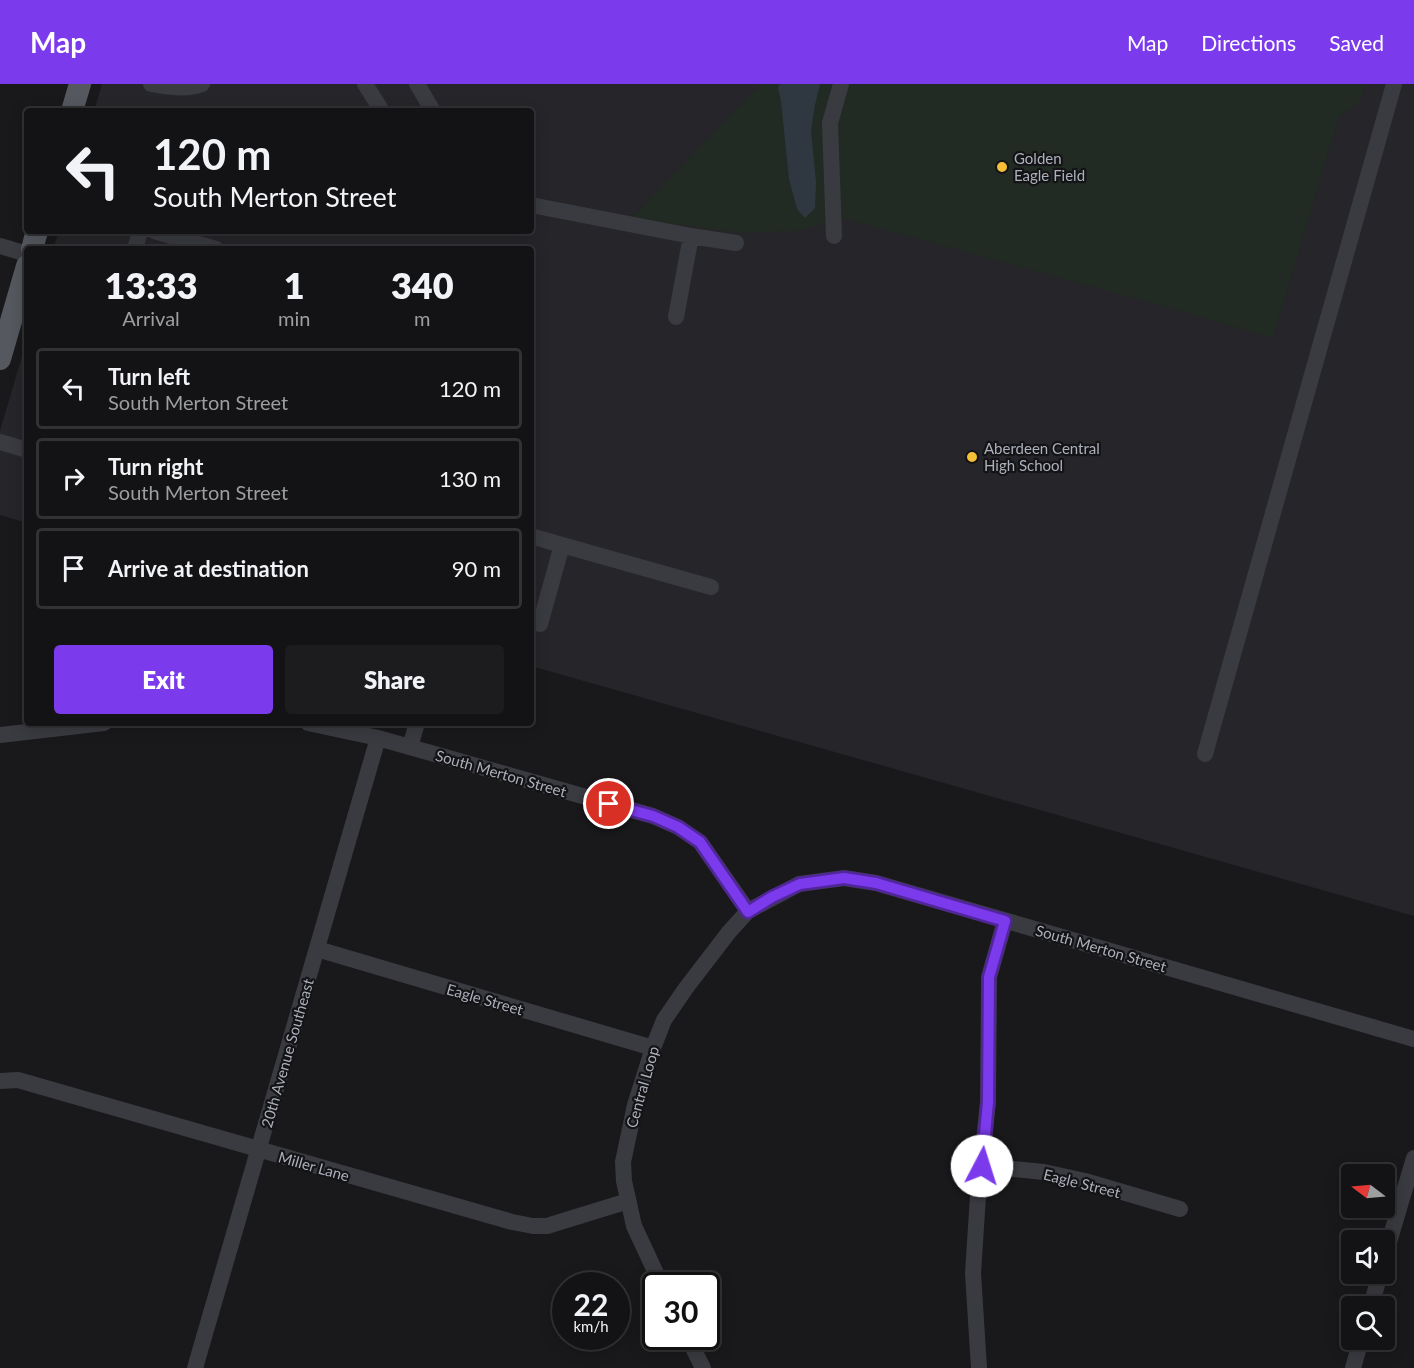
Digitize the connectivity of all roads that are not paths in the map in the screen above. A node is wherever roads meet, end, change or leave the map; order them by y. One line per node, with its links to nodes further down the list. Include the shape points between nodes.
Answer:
1 (80, 84): 8 (main road)
2 (151, 84): 3 (street)
3 (202, 84)
4 (365, 84): 9 (street)
5 (417, 84): 10 (street)
6 (841, 84): 14 (street, via 830,123)
7 (1394, 84): 34 (street)
8 (73, 108)
9 (379, 108)
10 (431, 108)
11 (534, 206): 13 (street)
12 (164, 234): 17 (street)
13 (691, 236): 15 (street); 20 (street)
14 (834, 236)
15 (736, 243)
16 (0, 246): 18 (street)
17 (206, 246)
18 (24, 253)
19 (24, 276): 21 (main road)
20 (676, 317)
21 (0, 359)
22 (0, 442): 23 (street)
23 (24, 449)
24 (534, 537): 25 (street)
25 (562, 545): 26 (street); 27 (street, via 540,624)
26 (711, 587)
27 (534, 622)
28 (78, 726): 31 (street)
29 (322, 726): 32 (street, South Merton Street)
30 (416, 726): 33 (street)
31 (0, 735)
32 (378, 738): 33 (street, South Merton Street); 37 (street, 20th Avenue Southeast)
33 (410, 747): 35 (street, South Merton Street, via 653,816 678,827 700,842)
34 (1205, 754)
35 (748, 912): 36 (street, South Merton Street, via 800,884 844,878 876,883); 39 (street, Central Loop, via 686,988 664,1020)
36 (1005, 921): 38 (street, South Merton Street); 43 (street, via 989,977 988,1102)
37 (317, 949): 39 (street, Eagle Street); 41 (street, 20th Avenue Southeast)
38 (1414, 1039)
39 (653, 1048): 44 (street, Central Loop, via 623,1162)
40 (0, 1081): 41 (street, Miller Lane, via 18,1080)
41 (259, 1150): 44 (street, Miller Lane, via 533,1226 548,1226); 50 (street, 20th Avenue Southeast)
42 (1414, 1158): 46 (street)
43 (982, 1166): 45 (street, Eagle Street, via 1044,1172); 52 (street, via 974,1273)
44 (628, 1201): 47 (street, Central Loop, via 634,1226)
45 (1180, 1209)
46 (1393, 1230)
47 (655, 1272)
48 (694, 1350): 51 (street)
49 (1358, 1350): 53 (street)
50 (195, 1368)
51 (703, 1368)
52 (979, 1368)
53 (1353, 1368)

